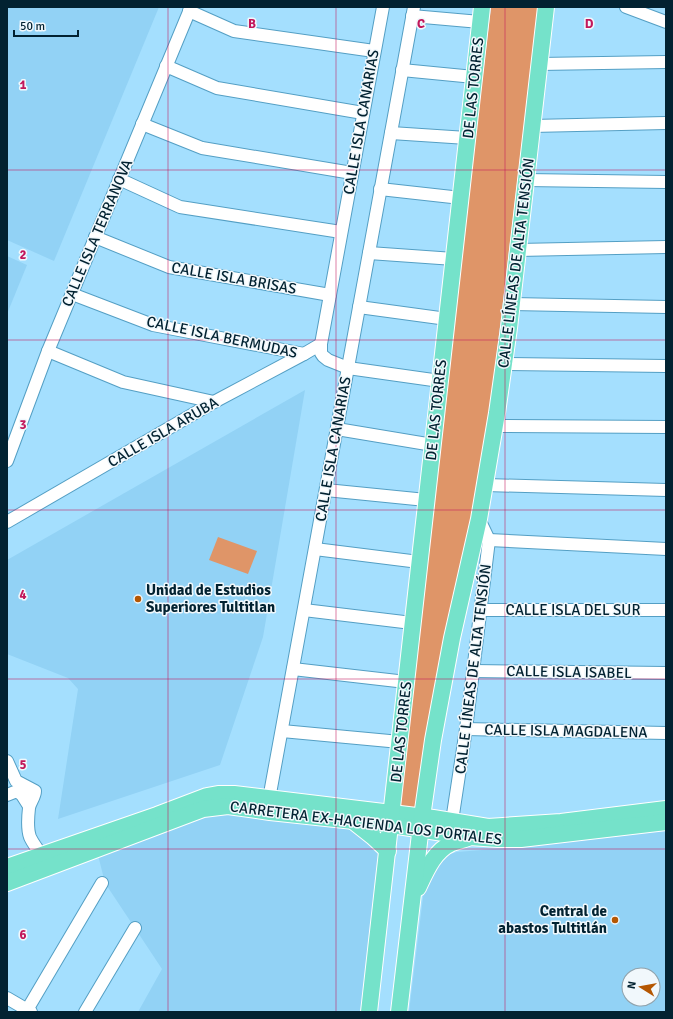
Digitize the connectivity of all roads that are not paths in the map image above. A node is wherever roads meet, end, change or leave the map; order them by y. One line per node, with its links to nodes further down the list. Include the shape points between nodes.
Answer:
1 (383, 7): 8 (street, CALLE ISLA CANARIAS)
2 (546, 7): 10 (main road, CALLE LÍNEAS DE ALTA TENSIÓN)
3 (626, 7): 7 (street)
4 (190, 9): 8 (street, via 234,30); 11 (street, CALLE ISLA TERRANOVA)
5 (413, 11): 6 (street); 12 (street)
6 (481, 15): 13 (main road, DE LAS TORRES)
7 (666, 22)
8 (374, 51): 14 (street, CALLE ISLA CANARIAS)
9 (666, 62): 10 (street)
10 (540, 64): 17 (main road, CALLE LÍNEAS DE ALTA TENSIÓN)
11 (166, 66): 14 (street, via 217,88); 16 (street, CALLE ISLA TERRANOVA)
12 (402, 70): 13 (street); 18 (street)
13 (474, 77): 19 (main road, DE LAS TORRES)
14 (363, 113): 20 (street, CALLE ISLA CANARIAS)
15 (666, 123): 17 (street)
16 (142, 124): 20 (street, via 202,148); 21 (street, CALLE ISLA TERRANOVA)
17 (532, 126): 22 (main road, CALLE LÍNEAS DE ALTA TENSIÓN)
18 (391, 133): 19 (street); 24 (street)
19 (467, 138): 25 (main road, DE LAS TORRES)
20 (352, 173): 26 (street, CALLE ISLA CANARIAS)
21 (119, 179): 26 (street, via 180,207); 27 (street, CALLE ISLA TERRANOVA)
22 (526, 180): 23 (street); 29 (main road, CALLE LÍNEAS DE ALTA TENSIÓN)
23 (666, 182)
24 (380, 189): 25 (street); 30 (street)
25 (460, 198): 31 (main road, DE LAS TORRES)
26 (341, 232): 33 (street, CALLE ISLA CANARIAS)
27 (95, 237): 32 (street, CALLE ISLA TERRANOVA); 33 (street, CALLE ISLA BRISAS, via 169,267)
28 (666, 247): 29 (street)
29 (518, 250): 34 (main road, CALLE LÍNEAS DE ALTA TENSIÓN)
30 (369, 253): 31 (street); 35 (street)
31 (454, 259): 37 (main road, DE LAS TORRES)
32 (72, 294): 39 (street, CALLE ISLA TERRANOVA); 40 (street, CALLE ISLA BERMUDAS, via 152,325)
33 (330, 295): 38 (street, CALLE ISLA CANARIAS)
34 (512, 304): 36 (street); 41 (main road, CALLE LÍNEAS DE ALTA TENSIÓN)
35 (359, 307): 37 (street); 43 (street)
36 (666, 307)
37 (447, 319): 44 (main road, DE LAS TORRES)
38 (321, 344): 40 (street, CALLE ISLA ARUBA); 43 (street, CALLE ISLA CANARIAS, via 323,356)
39 (48, 351): 45 (street, via 123,382); 50 (street, CALLE ISLA TERRANOVA)
40 (304, 354): 45 (street, CALLE ISLA ARUBA)
41 (504, 364): 42 (street); 46 (main road, CALLE LÍNEAS DE ALTA TENSIÓN)
42 (666, 366)
43 (348, 368): 44 (street); 48 (street, CALLE ISLA CANARIAS)
44 (440, 381): 49 (main road, DE LAS TORRES)
45 (214, 402): 56 (street, CALLE ISLA ARUBA)
46 (495, 426): 47 (street); 51 (main road, CALLE LÍNEAS DE ALTA TENSIÓN)
47 (666, 427)
48 (337, 430): 49 (street); 52 (street, CALLE ISLA CANARIAS)
49 (433, 445): 54 (main road, DE LAS TORRES)
50 (7, 461)
51 (486, 485): 53 (street); 55 (main road, CALLE LÍNEAS DE ALTA TENSIÓN)
52 (326, 490): 54 (street); 58 (street, CALLE ISLA CANARIAS)
53 (666, 490)
54 (426, 500): 60 (main road, DE LAS TORRES)
55 (479, 519): 57 (street); 81 (main road, CALLE LÍNEAS DE ALTA TENSIÓN, via 432,740)
56 (7, 522)
57 (489, 540): 59 (street); 62 (street, CALLE LÍNEAS DE ALTA TENSIÓN)
58 (315, 549): 60 (street); 61 (street, CALLE ISLA CANARIAS)
59 (666, 549)
60 (419, 562): 64 (main road, DE LAS TORRES)
61 (304, 610): 64 (street); 65 (street, CALLE ISLA CANARIAS)
62 (481, 610): 63 (street, CALLE ISLA DEL SUR); 66 (street, CALLE LÍNEAS DE ALTA TENSIÓN)
63 (666, 610)
64 (412, 623): 68 (main road, DE LAS TORRES)
65 (293, 669): 68 (street); 70 (street, CALLE ISLA CANARIAS)
66 (473, 671): 67 (street, CALLE ISLA ISABEL); 69 (street, CALLE LÍNEAS DE ALTA TENSIÓN)
67 (666, 673)
68 (406, 682): 72 (main road, DE LAS TORRES)
69 (466, 729): 71 (street, CALLE ISLA MAGDALENA); 79 (street, CALLE LÍNEAS DE ALTA TENSIÓN)
70 (282, 731): 72 (street); 75 (street, CALLE ISLA CANARIAS)
71 (666, 734)
72 (400, 742): 77 (main road, DE LAS TORRES)
73 (7, 761): 74 (street)
74 (13, 789): 85 (street, via 35,790 29,806 30,837)
75 (270, 806): 77 (main road, CARRETERA EX-HACIENDA LOS PORTALES); 78 (main road, CARRETERA EX-HACIENDA LOS PORTALES); 85 (main road, CARRETERA EX-HACIENDA LOS PORTALES, via 228,806 203,810)
76 (666, 809): 82 (main road, CARRETERA EX-HACIENDA LOS PORTALES)
77 (391, 819): 78 (main road, CARRETERA EX-HACIENDA LOS PORTALES); 81 (main road, CARRETERA EX-HACIENDA LOS PORTALES); 84 (main road, DE LAS TORRES)
78 (352, 821): 84 (main road)
79 (452, 822): 81 (main road, CARRETERA EX-HACIENDA LOS PORTALES); 82 (main road, CARRETERA EX-HACIENDA LOS PORTALES, via 488,827)
80 (666, 822): 82 (main road, CARRETERA EX-HACIENDA LOS PORTALES)
81 (421, 823): 83 (main road, CARRETERA EX-HACIENDA LOS PORTALES); 89 (main road, CALLE LÍNEAS DE ALTA TENSIÓN)
82 (561, 828): 83 (main road, CARRETERA EX-HACIENDA LOS PORTALES, via 521,839)
83 (470, 838): 89 (main road, via 442,849 429,864)
84 (388, 851): 94 (main road, DE LAS TORRES)
85 (52, 859): 86 (main road, CARRETERA EX-HACIENDA LOS PORTALES); 87 (main road, CARRETERA EX-HACIENDA LOS PORTALES)
86 (7, 867)
87 (7, 883)
88 (102, 883): 92 (street)
89 (412, 898): 95 (main road, CALLE LÍNEAS DE ALTA TENSIÓN)
90 (135, 928): 93 (street)
91 (7, 998): 92 (street)
92 (29, 1011)
93 (85, 1012)
94 (369, 1012)
95 (399, 1012)

